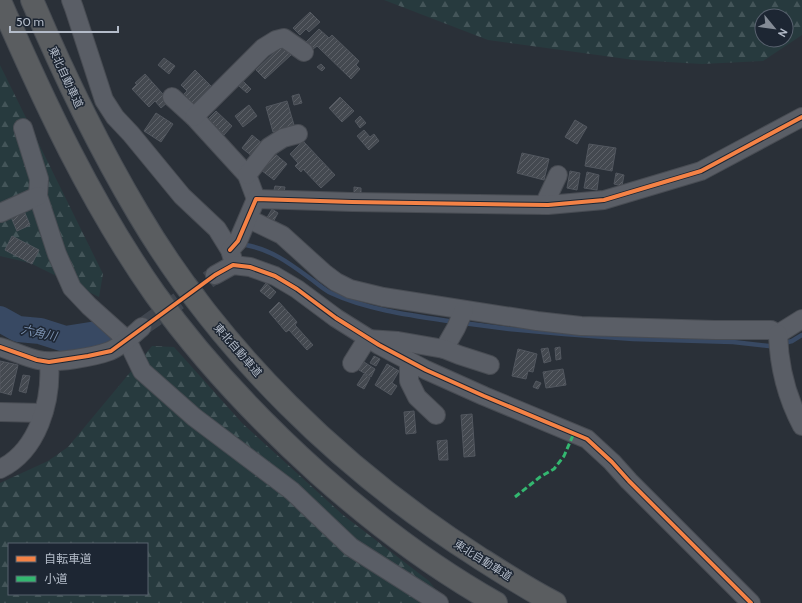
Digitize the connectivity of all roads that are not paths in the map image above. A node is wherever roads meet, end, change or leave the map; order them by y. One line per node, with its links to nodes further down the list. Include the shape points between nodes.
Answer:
1 (32, 0): 38 (highway, 東北自動車道, via 92,130 138,214 179,275 258,374 308,424 374,482 438,532)
2 (71, 0): 17 (street, via 104,100 115,118 182,196 216,229)
3 (0, 1): 37 (highway, via 71,154 114,230 155,293 196,347 236,394 289,447 356,506 419,555)
4 (304, 52): 6 (street, via 284,38 276,40 263,48)
5 (172, 97): 6 (street)
6 (194, 117): 10 (street)
7 (802, 117): 14 (street, via 701,171 604,200)
8 (22, 128): 12 (street, via 39,179)
9 (298, 134): 10 (street, via 283,138 269,147)
10 (247, 175): 13 (street)
11 (558, 175): 14 (street)
12 (38, 196): 15 (street); 24 (street, via 57,254 72,288)
13 (256, 199): 14 (street); 16 (street)
14 (544, 205)
15 (0, 213)
16 (249, 219): 17 (street); 19 (street, via 282,235 324,273 350,289)
17 (232, 258): 18 (street); 23 (street, via 275,276 297,289)
18 (215, 275)
19 (460, 319): 22 (street, via 537,321 581,326 771,330); 26 (street)
20 (802, 319): 22 (street)
21 (142, 327): 24 (street)
22 (778, 334): 34 (street, via 782,374 793,409)
23 (367, 338): 26 (street); 27 (street); 29 (street)
24 (127, 340): 28 (street, via 111,351); 36 (street, via 142,371 194,417 292,491 351,547)
25 (0, 347): 28 (street)
26 (444, 348): 30 (street)
27 (409, 361): 33 (street, via 409,381 417,397); 39 (street, via 587,439)
28 (49, 362): 32 (street, via 50,378)
29 (352, 363)
30 (490, 365)
31 (0, 412): 32 (street)
32 (43, 413): 35 (street, via 27,448)
33 (436, 415)
34 (802, 426)
35 (0, 469)
36 (439, 603)
37 (496, 603)
38 (555, 603)
39 (751, 603)

